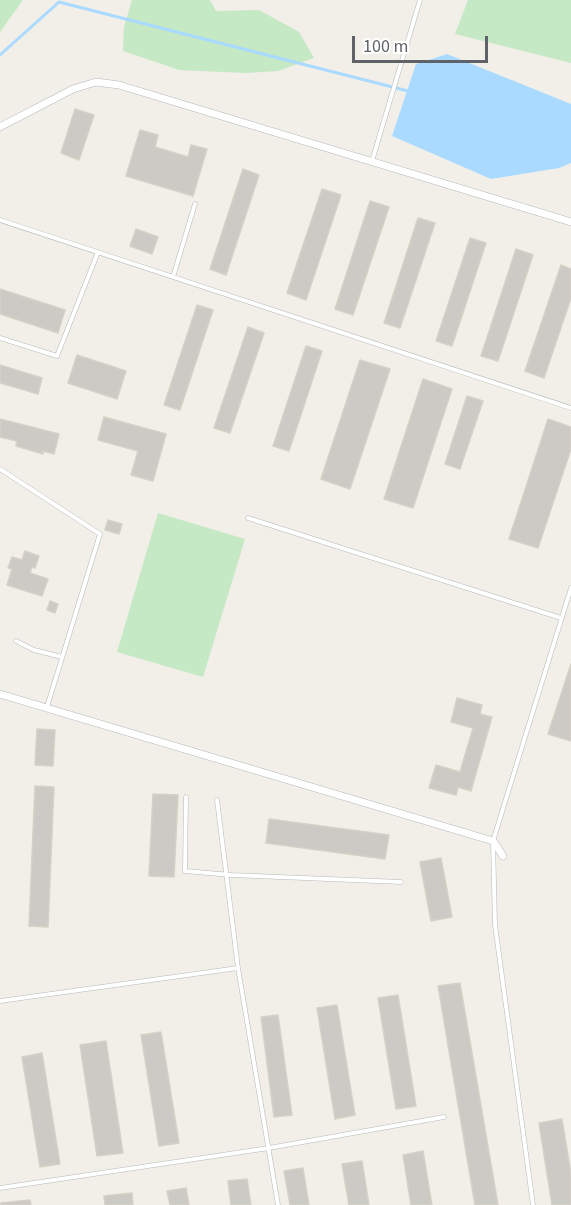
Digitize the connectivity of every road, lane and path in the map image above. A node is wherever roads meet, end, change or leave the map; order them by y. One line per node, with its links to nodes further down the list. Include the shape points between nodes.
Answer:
1 (420, 0): 3 (lane)
2 (0, 127): 3 (street, via 73,89 96,82 119,85)
3 (372, 161): 6 (street)
4 (195, 204): 8 (lane)
5 (0, 220): 7 (lane)
6 (571, 222)
7 (98, 252): 8 (lane); 9 (lane, via 57,356)
8 (173, 278): 10 (lane)
9 (0, 338)
10 (571, 408)
11 (0, 469): 16 (lane, via 100,534)
12 (248, 518): 14 (lane)
13 (571, 588): 14 (lane)
14 (561, 618): 21 (lane)
15 (16, 641): 16 (lane)
16 (62, 657): 18 (lane)
17 (0, 694): 18 (street)
18 (46, 708): 21 (street)
19 (186, 797): 23 (lane, via 185,871)
20 (217, 800): 23 (lane)
21 (492, 841): 22 (street); 31 (lane, via 495,925)
22 (503, 856)
23 (226, 875): 24 (lane); 25 (lane)
24 (401, 882)
25 (238, 968): 26 (lane); 28 (lane)
26 (0, 1001)
27 (444, 1117): 28 (lane)
28 (269, 1148): 29 (lane); 30 (lane)
29 (0, 1188)
30 (278, 1205)
31 (533, 1205)

